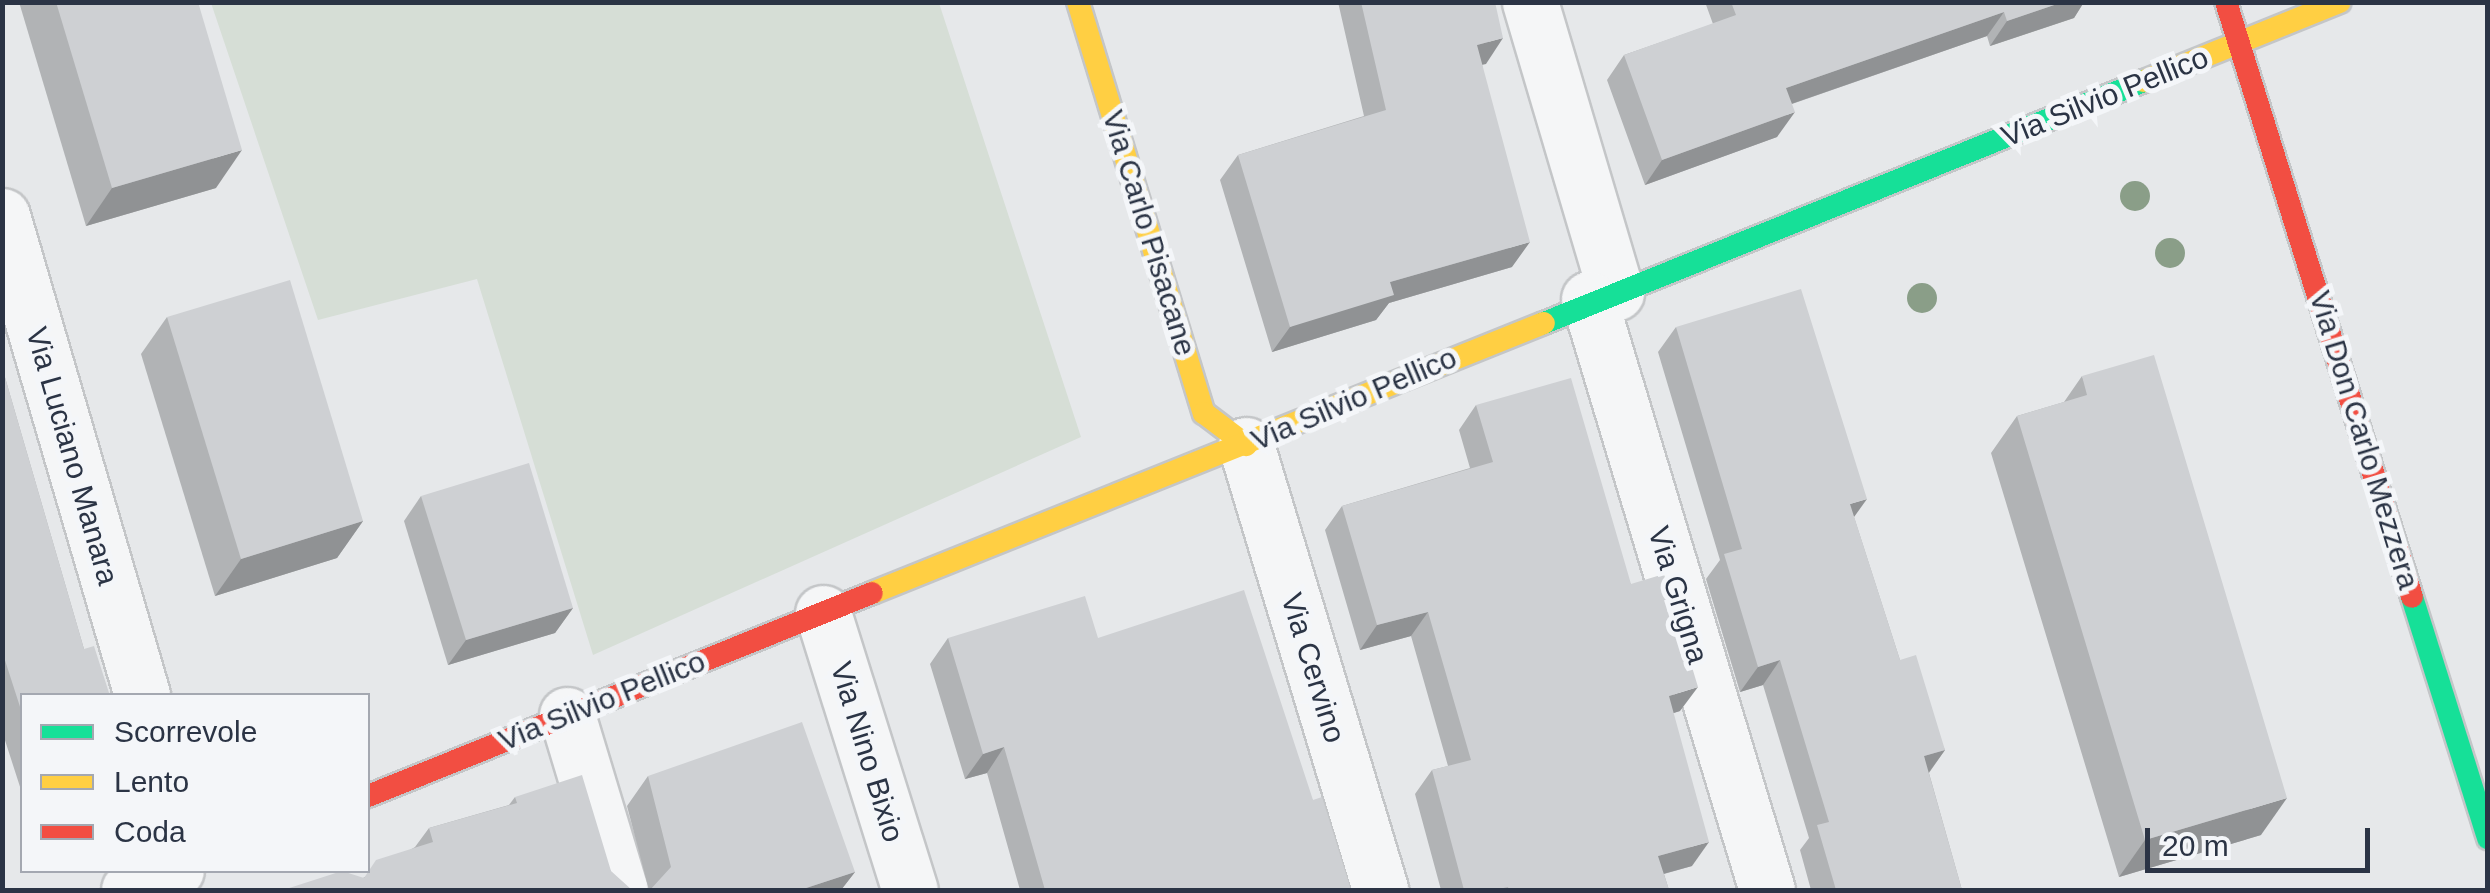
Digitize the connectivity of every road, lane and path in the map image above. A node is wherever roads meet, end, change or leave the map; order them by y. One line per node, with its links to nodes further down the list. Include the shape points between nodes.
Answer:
1 (1078, 2): 8 (street, Via Carlo Pisacane, via 1204,413)
2 (1530, 2): 7 (street, Via Grigna)
3 (2226, 2): 5 (street, Via Don Carlo Mezzera)
4 (2340, 2): 5 (street, Via Silvio Pellico)
5 (2238, 43): 7 (street, Via Silvio Pellico); 13 (street, Via Don Carlo Mezzera)
6 (2, 216): 10 (street, Via Luciano Manara)
7 (1603, 296): 8 (street, Via Silvio Pellico); 19 (street, Via Grigna)
8 (1246, 445): 9 (street, Via Silvio Pellico); 18 (street, Via Cervino)
9 (823, 613): 11 (street, Via Silvio Pellico); 17 (street, Via Nino Bixio)
10 (141, 693)
11 (567, 715): 12 (street, Via Silvio Pellico); 16 (street)
12 (370, 795)
13 (2488, 838)
14 (169, 873): 15 (street)
15 (129, 890)
16 (620, 890)
17 (910, 890)
18 (1380, 890)
19 (1766, 890)

